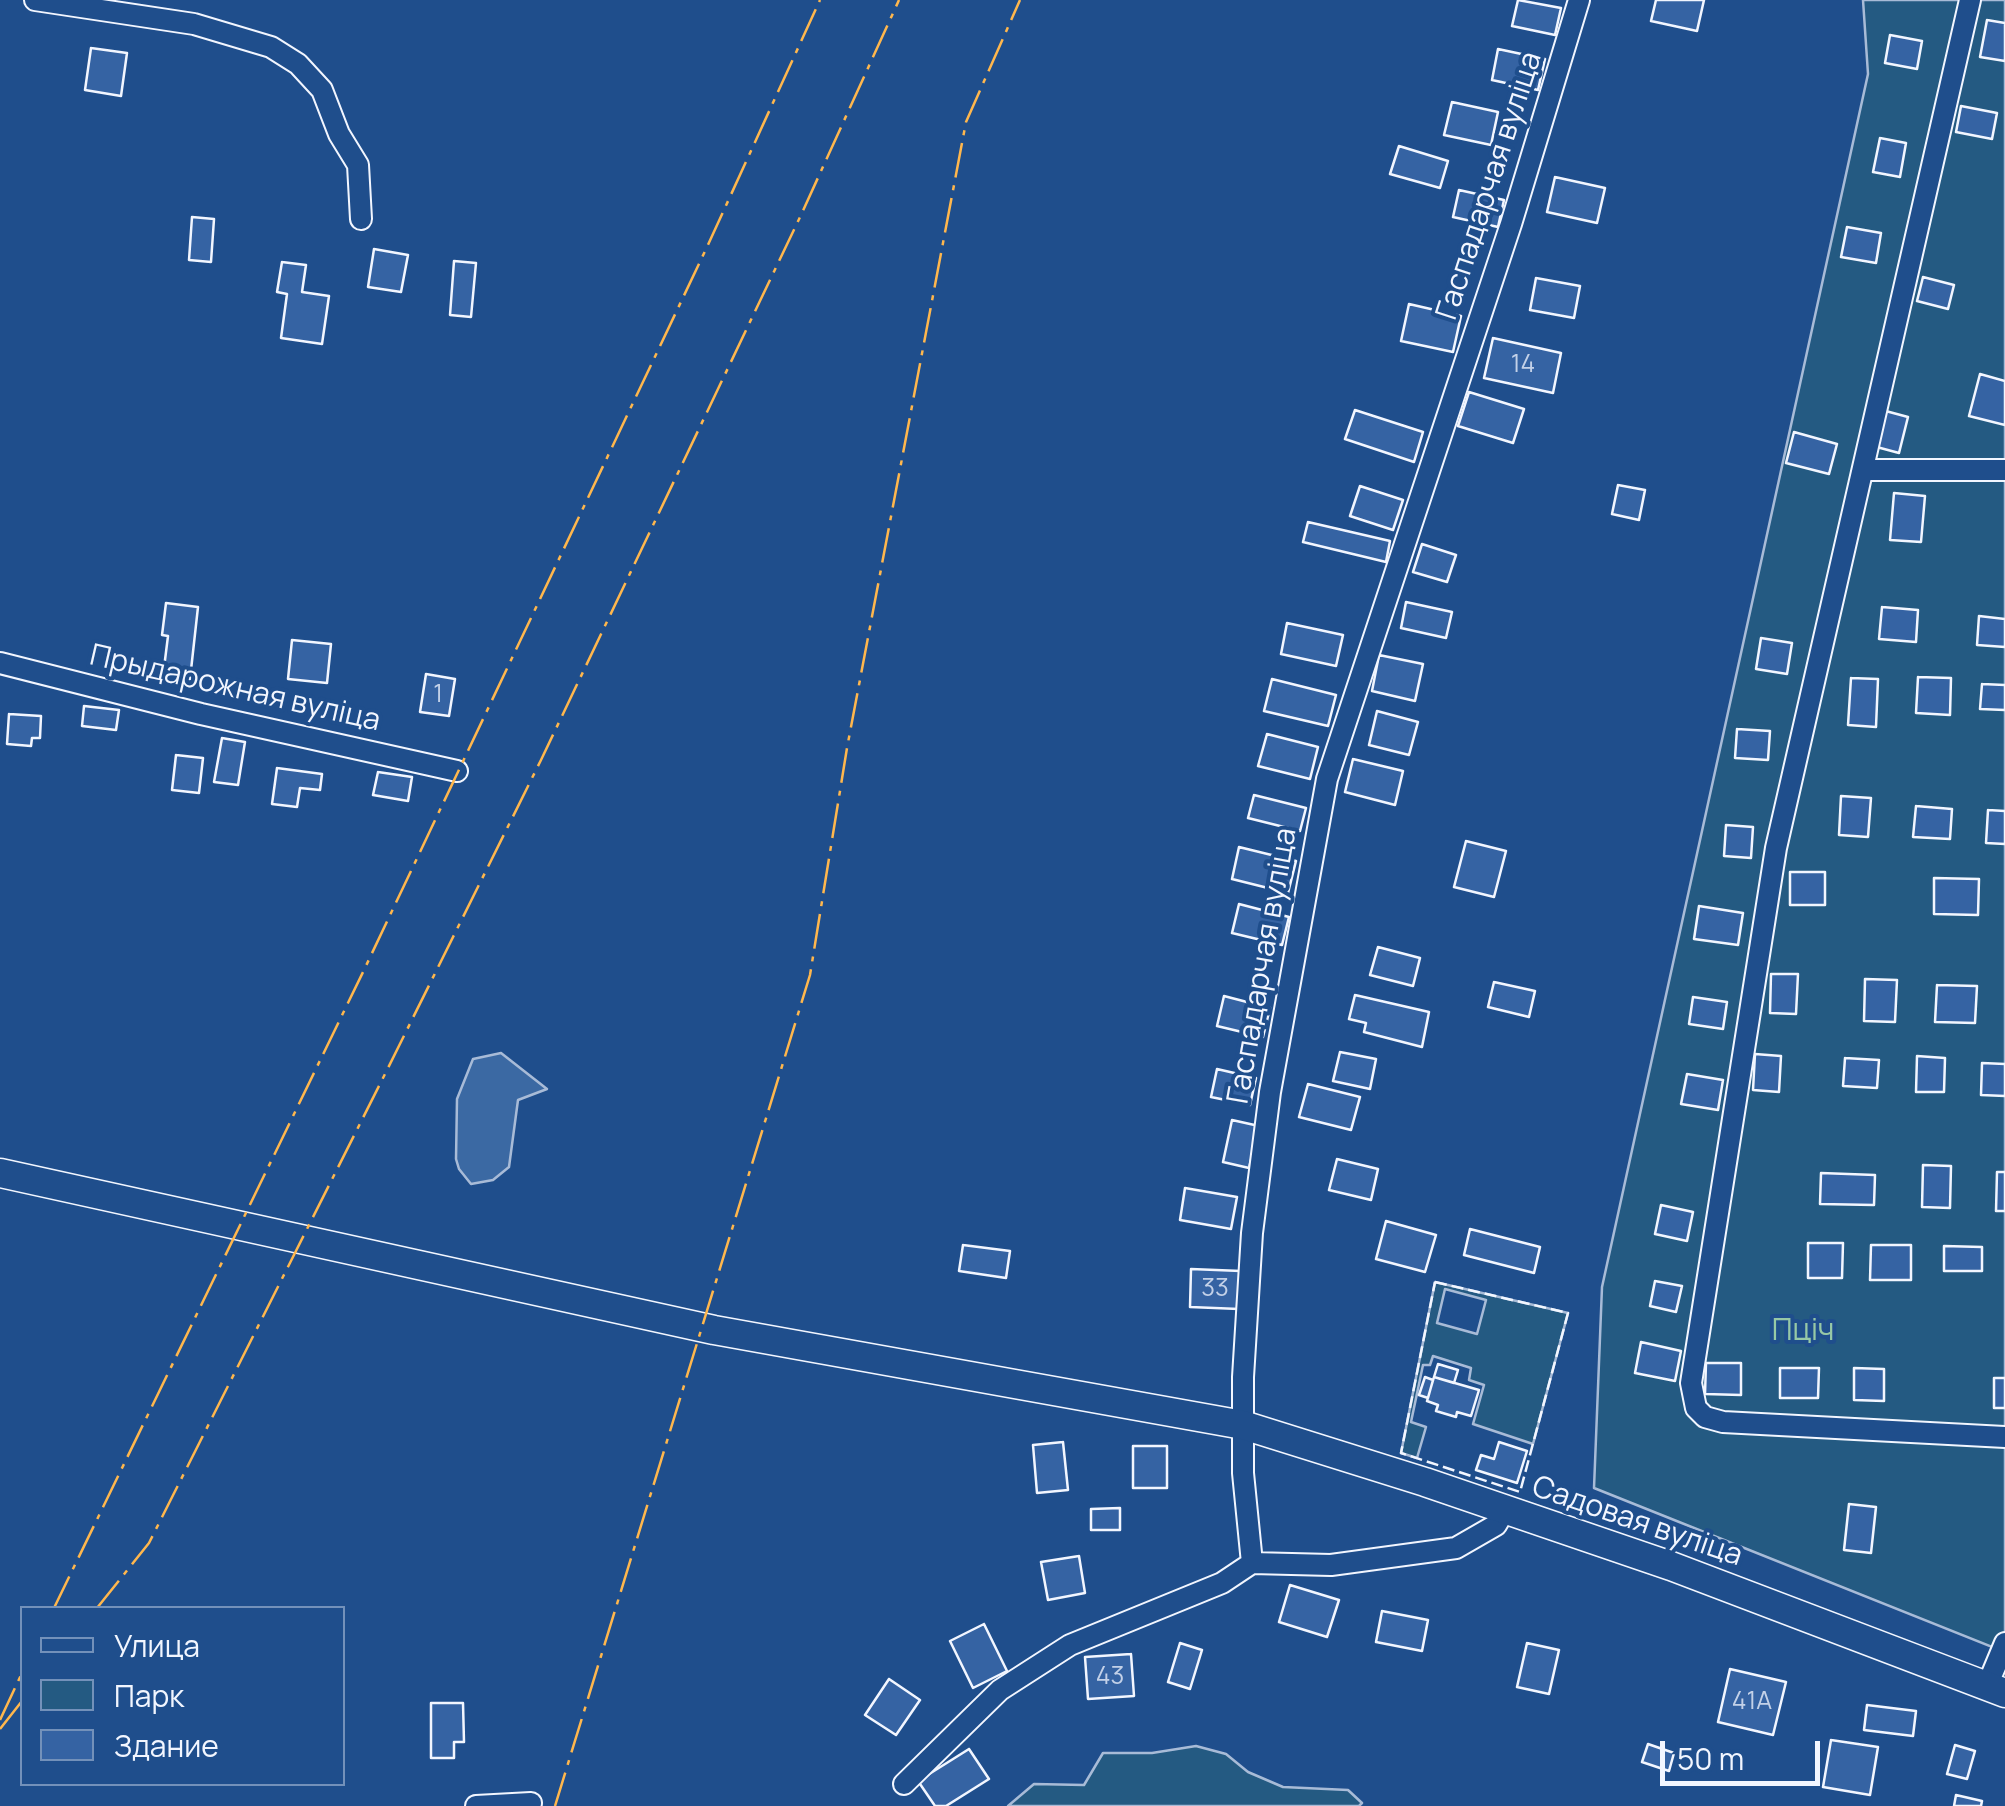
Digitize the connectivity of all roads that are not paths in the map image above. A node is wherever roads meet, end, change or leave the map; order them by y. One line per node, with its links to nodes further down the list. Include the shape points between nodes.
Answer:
1 (35, 0): 4 (street, via 194,24 271,47 298,64 322,90 358,164)
2 (1579, 0): 10 (street, Гаспадарчая вуліца, via 1327,779 1270,1092 1252,1233)
3 (1970, 0): 5 (street)
4 (361, 219)
5 (1863, 470): 6 (street); 11 (street, via 1776,848 1691,1383 1696,1408 1723,1422)
6 (2005, 470)
7 (0, 663): 8 (street, Прыдарожная вуліца)
8 (457, 771)
9 (0, 1174): 10 (street, Садовая вуліца, via 714,1330)
10 (1243, 1425): 12 (street, Садовая вуліца); 13 (street, Гаспадарчая вуліца)
11 (2005, 1437)
12 (1505, 1510): 13 (street, via 1486,1533 1456,1548 1331,1565); 15 (street, Садовая вуліца)
13 (1252, 1563): 16 (street, via 1222,1583 1070,1645 1000,1690)
14 (2005, 1643): 15 (street)
15 (1996, 1690)
16 (904, 1784)
17 (531, 1803): 18 (street)
18 (476, 1806)

